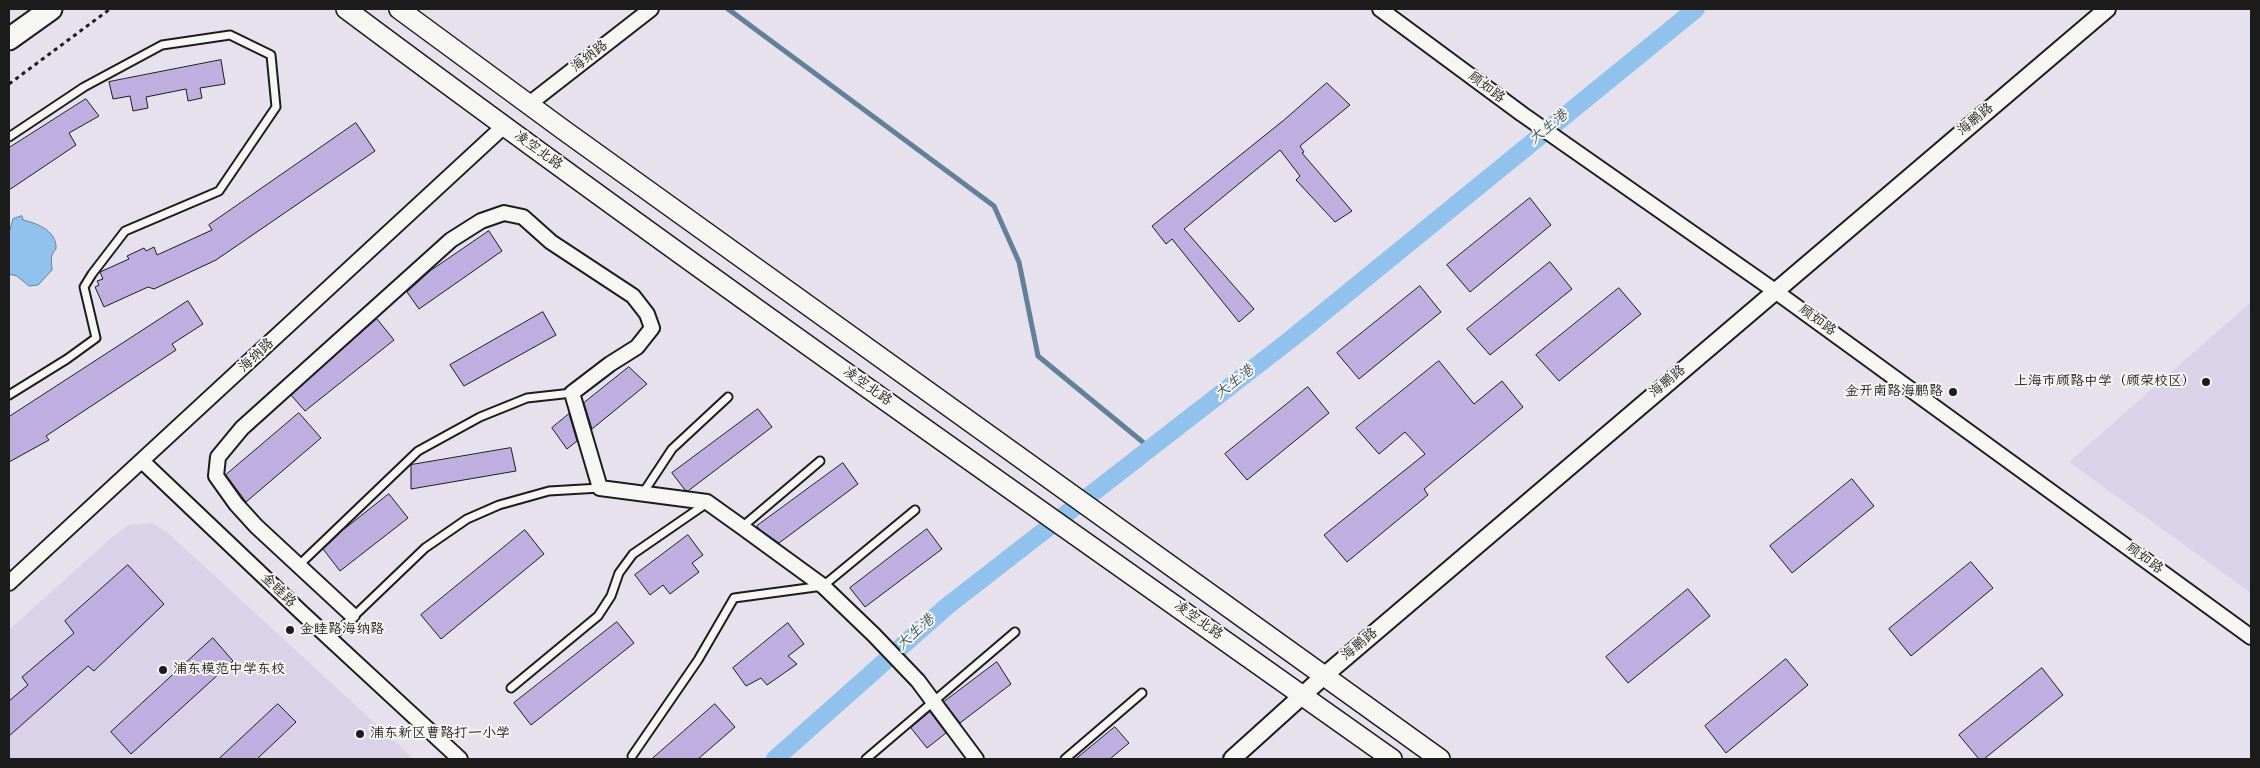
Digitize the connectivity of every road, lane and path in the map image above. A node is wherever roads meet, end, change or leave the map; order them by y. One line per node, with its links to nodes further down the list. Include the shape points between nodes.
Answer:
1 (51, 9): 8 (main road)
2 (110, 9): 9 (path)
3 (346, 9): 11 (main road, 凌空北路)
4 (398, 9): 10 (main road)
5 (651, 9): 10 (street, 海纳路)
6 (1380, 9): 13 (street, 顾如路, via 1522,114)
7 (2107, 9): 13 (street, 海鹏路)
8 (9, 40)
9 (9, 84)
10 (529, 104): 31 (main road)
11 (503, 127): 17 (street, 海纳路); 34 (main road, 凌空北路)
12 (9, 137): 15 (lane, via 84,87 162,45 230,35 272,55 276,107 219,191 125,231 84,288 96,338)
13 (1775, 291): 29 (street, 顾如路); 31 (street, 海鹏路)
14 (572, 393): 19 (street); 24 (lane, via 527,398 480,417 418,450); 24 (street, via 637,347 652,328 648,314 633,296 551,242 523,217 504,213 481,221 451,240 382,300 242,428 218,457 216,476 236,504)
15 (9, 395)
16 (728, 397): 20 (lane, via 672,449)
17 (142, 461): 25 (street, 海纳路); 30 (street, 金睦路)
18 (820, 461): 23 (lane)
19 (600, 488): 20 (street); 27 (lane, via 550,491 499,505 467,519 425,548)
20 (643, 494): 21 (street)
21 (707, 502): 23 (street); 32 (lane, via 633,554 619,573 611,596 598,616)
22 (915, 510): 26 (lane)
23 (742, 527): 26 (street)
24 (298, 566): 27 (street)
25 (9, 583)
26 (823, 586): 35 (street, via 874,635); 36 (lane, via 734,598 698,660)
27 (352, 616): 30 (lane)
28 (1015, 632): 35 (lane)
29 (2251, 637)
30 (330, 639): 37 (street, 金睦路)
31 (1325, 675): 34 (street, 海鹏路); 43 (main road)
32 (511, 688)
33 (1142, 693): 40 (lane)
34 (1304, 696): 41 (street, 海鹏路); 42 (main road, 凌空北路)
35 (934, 702): 38 (lane); 39 (street)
36 (632, 756)
37 (460, 759)
38 (866, 759)
39 (976, 759)
40 (1065, 759)
41 (1232, 759)
42 (1392, 759)
43 (1440, 759)

